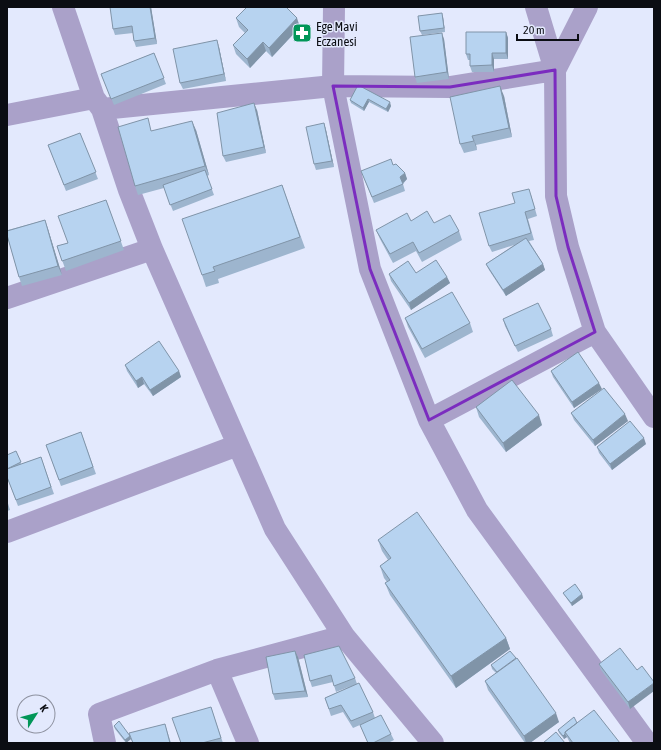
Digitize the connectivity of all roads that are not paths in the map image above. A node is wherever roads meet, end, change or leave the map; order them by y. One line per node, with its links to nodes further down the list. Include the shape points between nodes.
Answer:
1 (63, 7): 7 (street)
2 (334, 7): 6 (street)
3 (536, 7): 5 (street)
4 (587, 7): 5 (street)
5 (555, 70): 6 (street, via 450,87); 11 (street, via 556,196 568,247)
6 (333, 86): 7 (street); 13 (street, via 370,269)
7 (98, 103): 8 (street); 9 (street)
8 (7, 115)
9 (152, 249): 10 (street); 14 (street)
10 (7, 298)
11 (596, 332): 12 (street); 13 (street)
12 (654, 417)
13 (429, 420): 21 (street, via 476,510)
14 (238, 445): 15 (street); 16 (street, via 275,529)
15 (7, 532)
16 (344, 636): 17 (street); 20 (street)
17 (217, 670): 18 (street, via 99,714); 19 (street)
18 (105, 743)
19 (248, 743)
20 (433, 743)
21 (647, 743)

